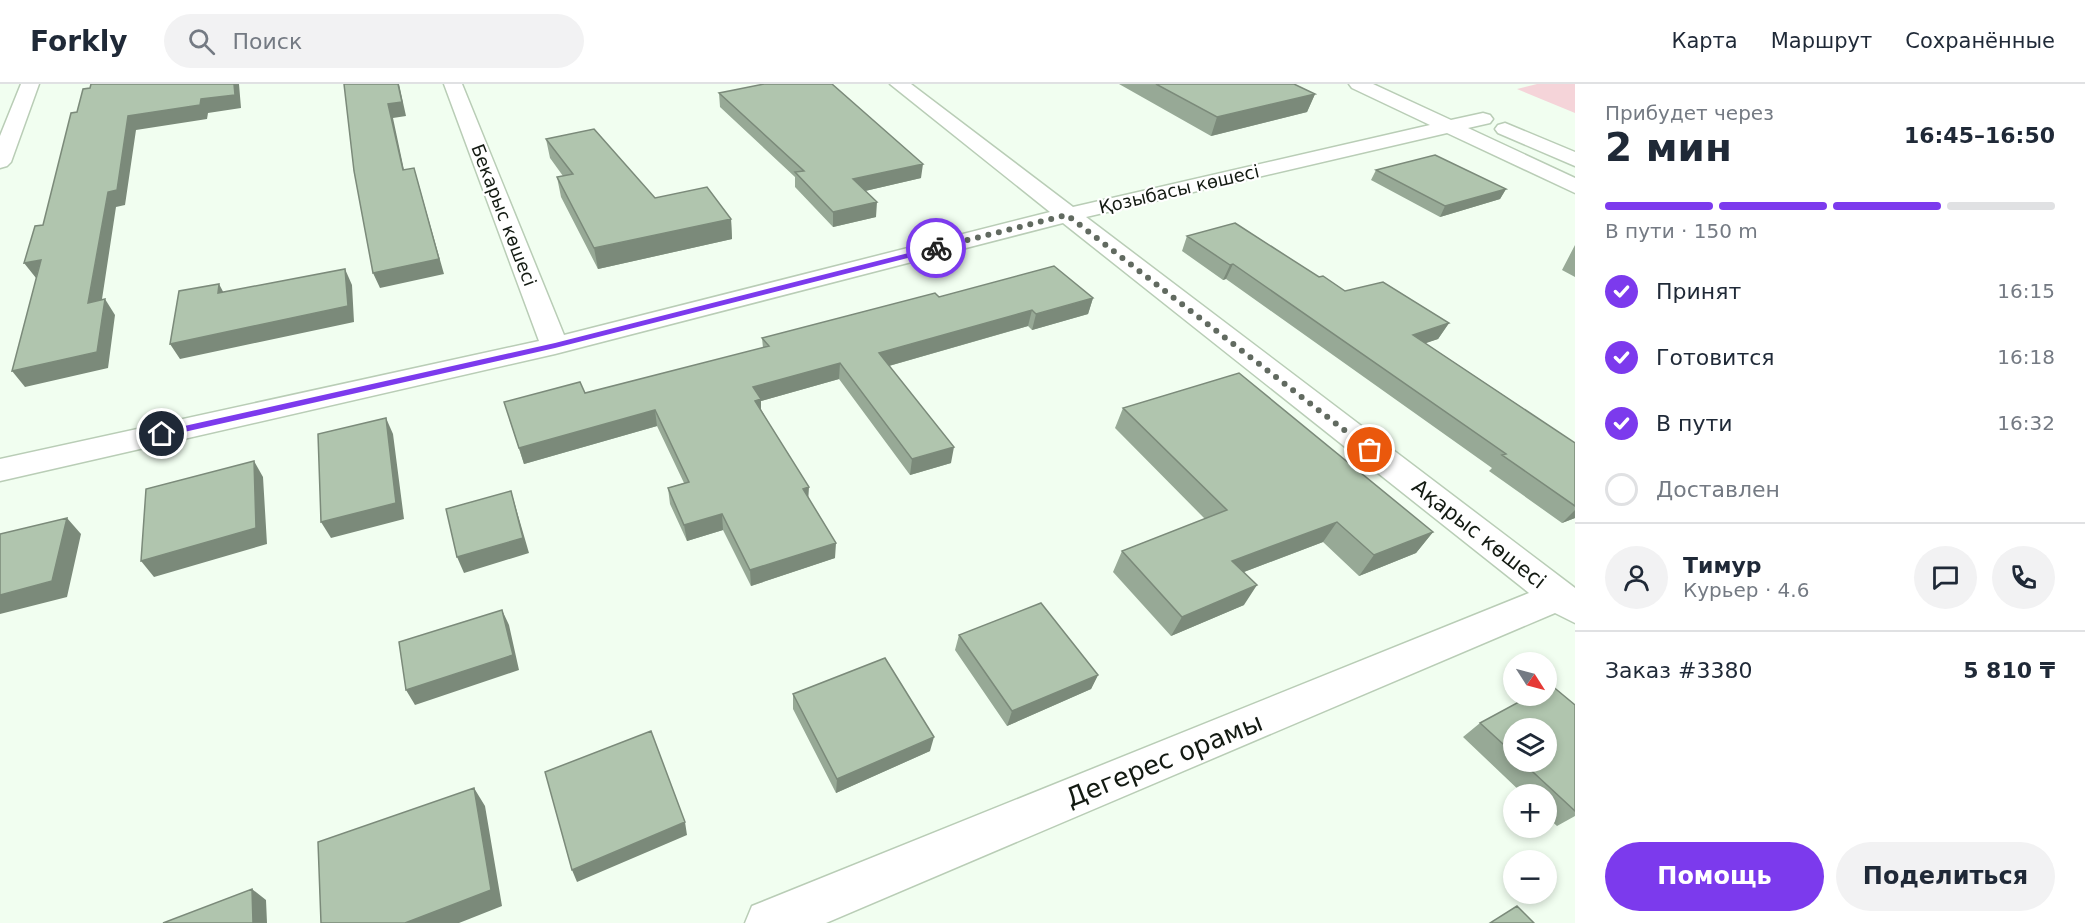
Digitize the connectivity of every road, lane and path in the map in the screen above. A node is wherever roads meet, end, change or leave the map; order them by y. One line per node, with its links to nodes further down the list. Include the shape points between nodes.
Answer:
1 (30, 84): 7 (street)
2 (453, 84): 10 (street, Бекарыс көшесі)
3 (899, 84): 9 (street, Ақарыс көшесі)
4 (1358, 84): 5 (street)
5 (1452, 117): 6 (street, Қозыбасы көшесі, via 1483,119); 8 (street); 9 (street, Қозыбасы көшесі)
6 (1575, 160)
7 (0, 162)
8 (1575, 186)
9 (1067, 215): 10 (street, Қозыбасы көшесі); 12 (street, Ақарыс көшесі)
10 (555, 346): 11 (street, Қозыбасы көшесі)
11 (0, 470)
12 (1567, 602): 13 (street, Дегерес орамы)
13 (769, 923)

